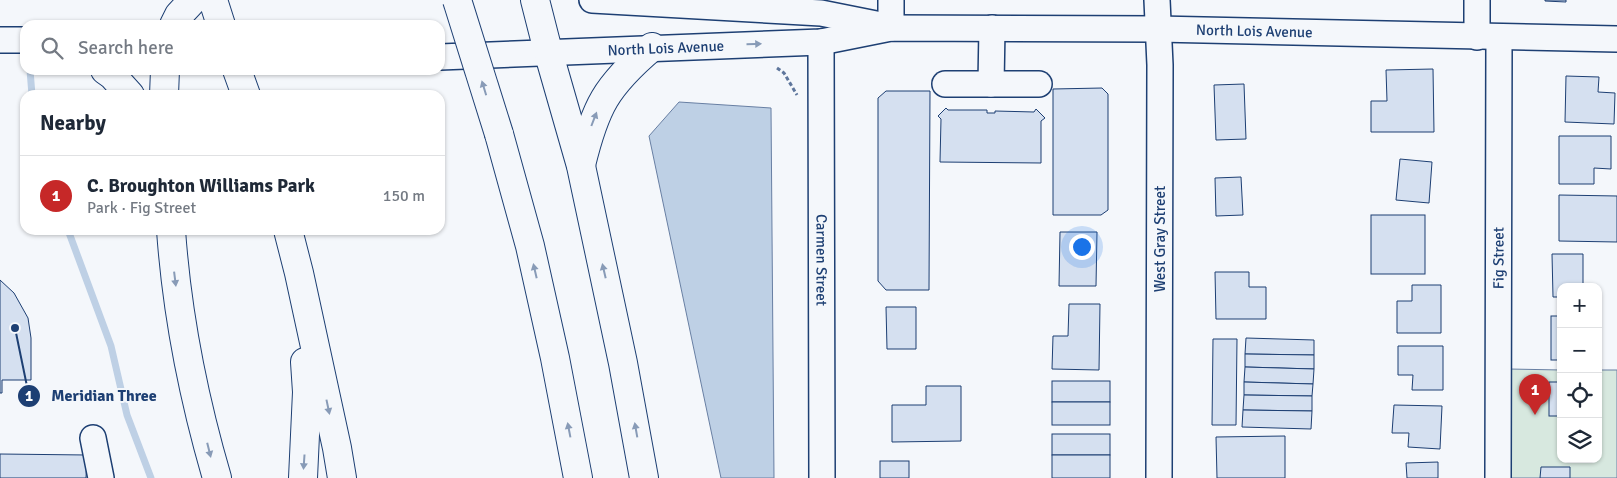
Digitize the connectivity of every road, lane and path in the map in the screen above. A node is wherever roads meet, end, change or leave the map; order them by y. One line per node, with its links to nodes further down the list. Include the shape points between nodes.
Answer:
1 (193, 0): 11 (highway)
2 (212, 0): 12 (highway)
3 (457, 0): 42 (highway, one-way to 3, bridge, via 556,358 534,264 499,134)
4 (535, 0): 22 (highway)
5 (592, 0): 9 (street, North Lois Avenue)
6 (891, 0): 13 (street)
7 (1157, 0): 15 (street, West Gray Street)
8 (1477, 0): 16 (street, Fig Street)
9 (713, 3): 10 (street, North Lois Avenue)
10 (821, 6): 13 (street, North Lois Avenue)
11 (176, 20)
12 (219, 20)
13 (891, 28): 14 (street, North Lois Avenue); 20 (street, North Lois Avenue)
14 (992, 28): 15 (street, North Lois Avenue); 28 (street)
15 (1158, 29): 16 (street, North Lois Avenue); 45 (street, West Gray Street)
16 (1488, 37): 17 (street, North Lois Avenue); 46 (street, Fig Street)
17 (1617, 39)
18 (0, 40): 19 (street)
19 (20, 40)
20 (821, 42): 21 (street, North Lois Avenue, one-way to 20); 44 (street, Carmen Street)
21 (652, 47): 22 (street, North Lois Avenue); 33 (highway, one-way to 21, via 604,96 627,68)
22 (548, 51): 23 (street, North Lois Avenue); 33 (highway)
23 (445, 57)
24 (112, 75): 30 (highway)
25 (165, 75): 31 (highway)
26 (239, 75): 32 (highway)
27 (945, 84): 28 (street)
28 (991, 84): 29 (street)
29 (1039, 84)
30 (126, 90)
31 (164, 90)
32 (244, 90)
33 (580, 166): 43 (highway, one-way to 33, via 623,363)
34 (171, 235): 39 (highway, one-way to 39, via 181,331)
35 (289, 235): 36 (highway)
36 (299, 273): 40 (highway, one-way to 40, via 307,392); 41 (highway, one-way to 41)
37 (92, 438): 38 (street)
38 (101, 478)
39 (217, 478)
40 (303, 478)
41 (342, 478)
42 (578, 478)
43 (644, 478)
44 (822, 478)
45 (1159, 478)
46 (1498, 478)

